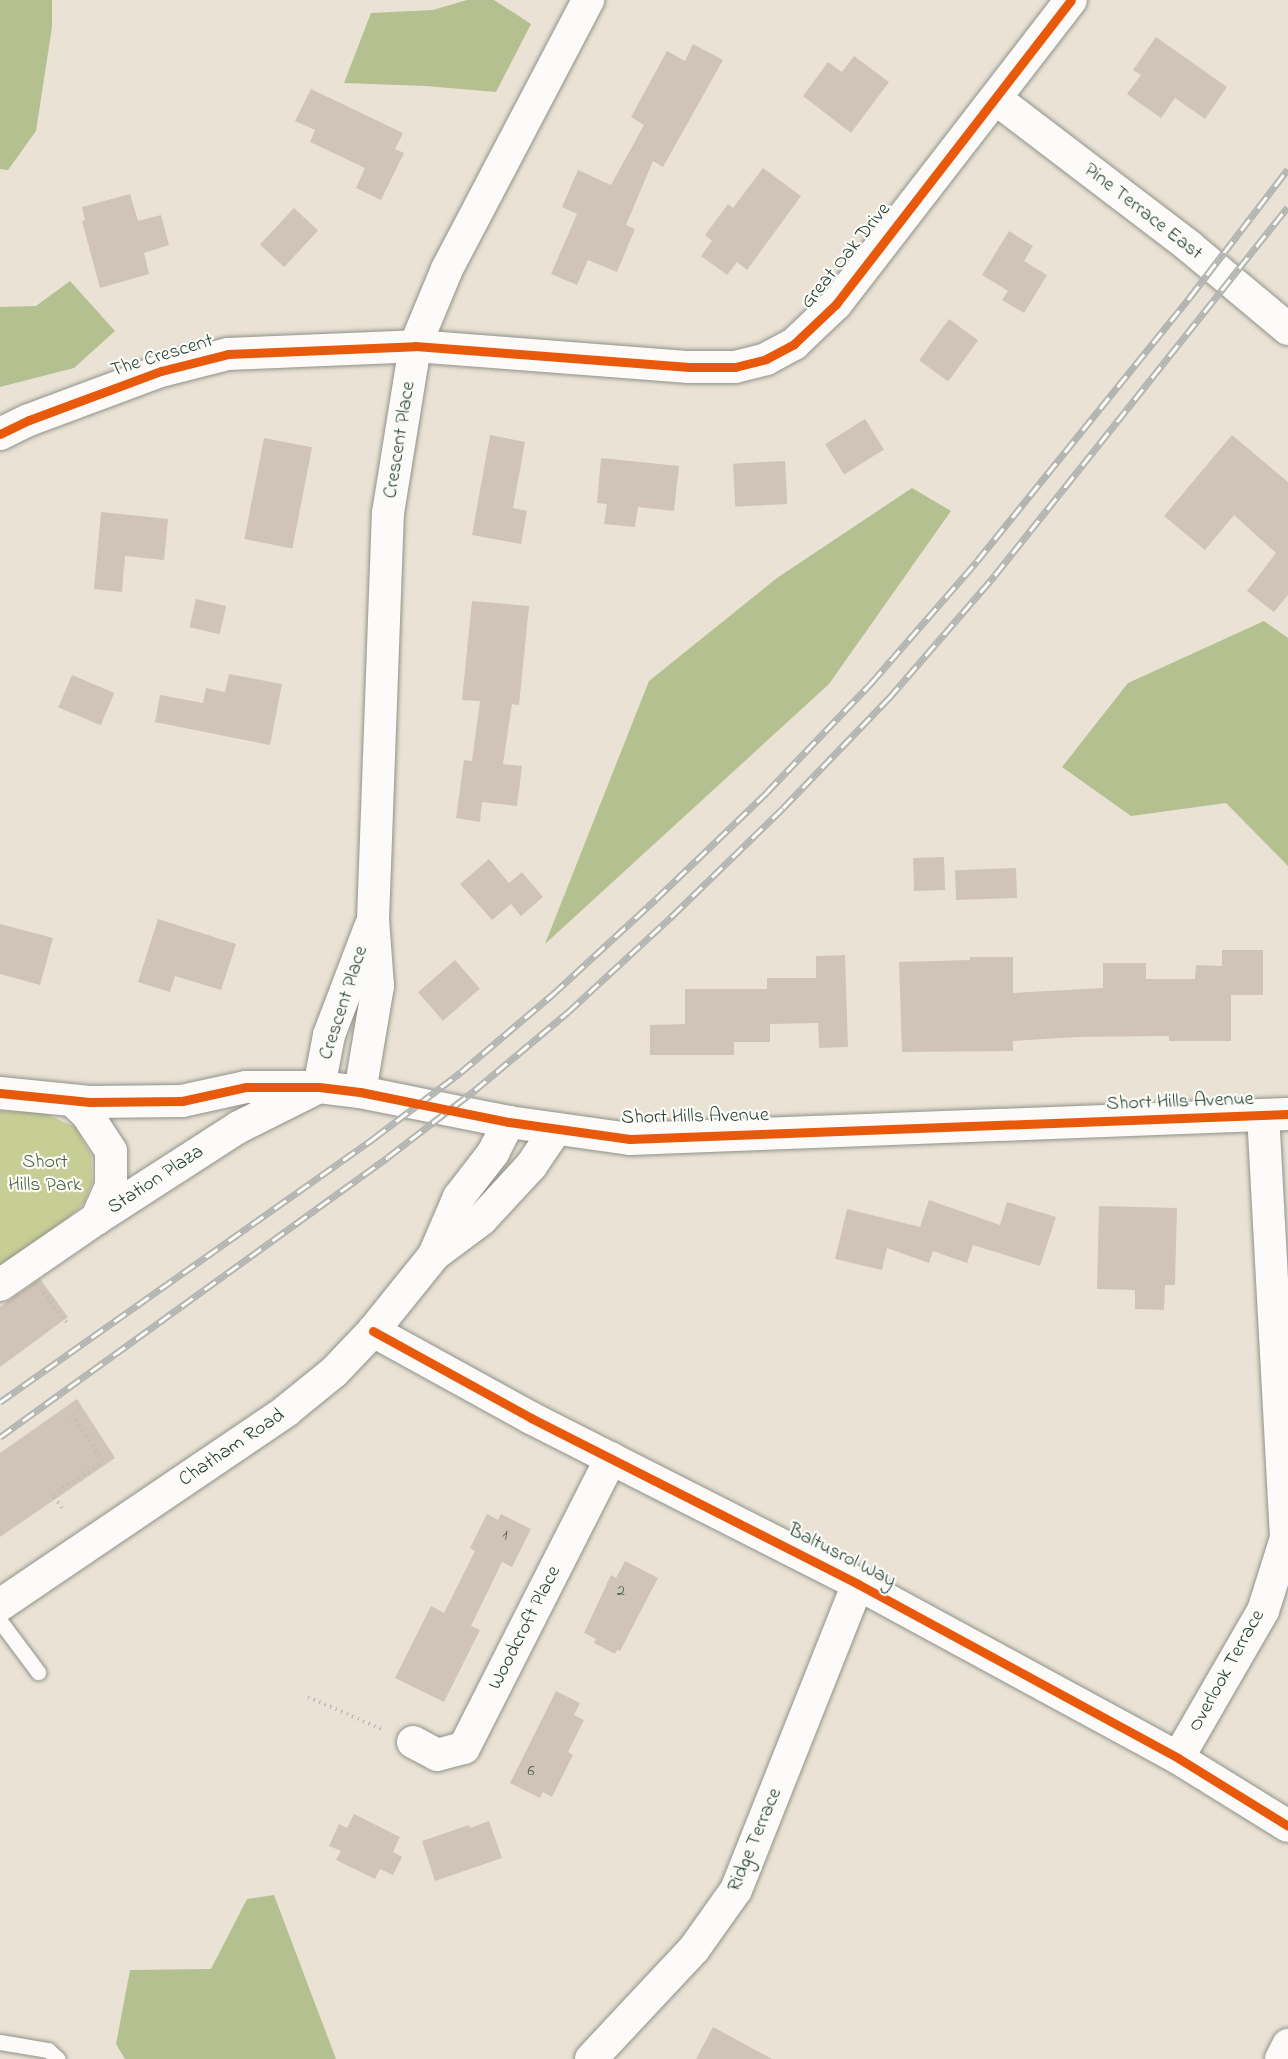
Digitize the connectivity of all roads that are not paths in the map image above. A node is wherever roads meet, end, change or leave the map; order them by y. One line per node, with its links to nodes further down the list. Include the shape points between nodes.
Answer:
1 (588, 0): 5 (street, Crescent Place, via 447,269)
2 (1071, 0): 3 (street, Great Oak Drive)
3 (996, 99): 4 (street, Pine Terrace East, via 1190,247); 5 (street, Great Oak Drive, via 836,304 794,344 766,359 735,367 689,367)
4 (1288, 329)
5 (415, 346): 6 (street, The Crescent, via 228,354 161,371); 7 (street, Crescent Place, via 388,513)
6 (0, 434)
7 (373, 920): 8 (street, Crescent Place, via 329,1035); 9 (street, Crescent Place, via 378,986)
8 (319, 1087): 9 (street, Short Hills Avenue); 11 (street, Short Hills Avenue, via 246,1087 182,1101); 15 (street, Station Plaza, via 239,1126)
9 (360, 1092): 13 (street, Short Hills Avenue)
10 (0, 1093): 11 (street, Short Hills Avenue)
11 (73, 1101): 15 (street, via 87,1114 111,1151 111,1186)
12 (1276, 1116): 14 (street, Short Hills Avenue, via 630,1139); 25 (street, Overlook Terrace, via 1286,1538 1263,1611)
13 (509, 1122): 14 (street, Short Hills Avenue); 16 (street, Chatham Road, via 493,1153 459,1197)
14 (556, 1129): 16 (street, Chatham Road, via 531,1166 481,1220)
15 (96, 1219): 17 (street, Station Plaza)
16 (434, 1256): 18 (street, Chatham Road)
17 (0, 1285)
18 (373, 1331): 19 (street, Baltusrol Way); 21 (street, Chatham Road, via 334,1372 286,1411)
19 (610, 1458): 20 (street, Baltusrol Way); 24 (street, Woodcroft Place, via 464,1748 437,1755)
20 (858, 1584): 25 (street, Baltusrol Way); 30 (street, Ridge Terrace, via 736,1890 694,1949)
21 (0, 1605)
22 (0, 1622): 23 (lane)
23 (38, 1672)
24 (413, 1742)
25 (1178, 1758): 26 (street, Baltusrol Way)
26 (1288, 1826)
27 (0, 2042): 29 (lane, via 48,2050)
28 (1288, 2045): 31 (street)
29 (58, 2059)
30 (591, 2059)
31 (1281, 2059)

